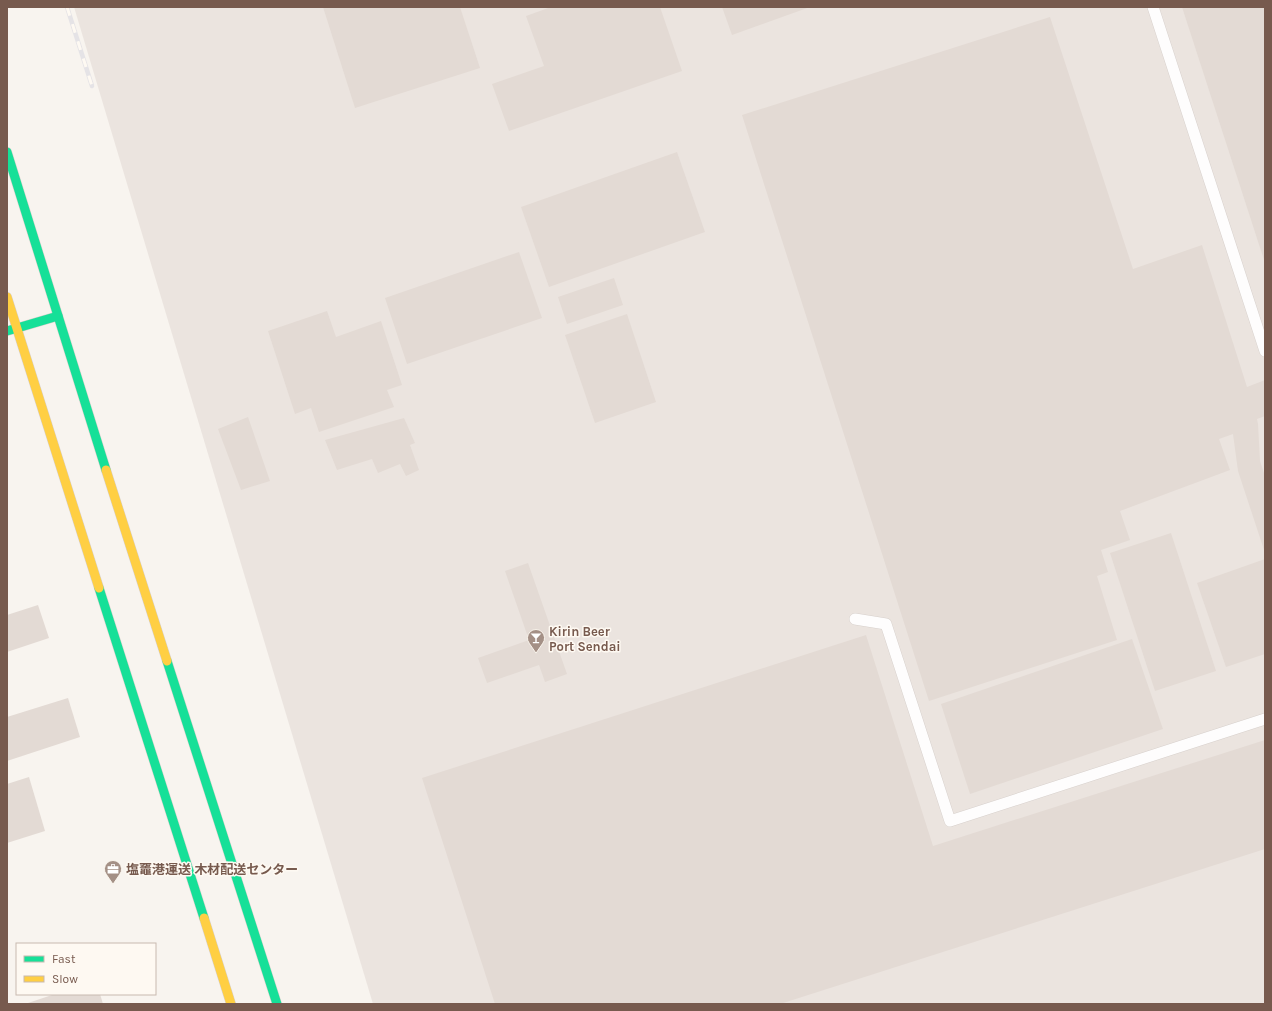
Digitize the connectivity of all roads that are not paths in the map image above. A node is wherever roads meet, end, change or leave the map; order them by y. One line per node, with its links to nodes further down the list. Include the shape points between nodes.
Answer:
1 (1153, 7): 7 (lane)
2 (7, 152): 4 (street)
3 (7, 298): 5 (street)
4 (58, 316): 5 (street); 11 (street)
5 (17, 328): 6 (street); 10 (street)
6 (7, 331)
7 (1265, 351)
8 (855, 619): 9 (lane, via 886,624 950,821)
9 (1265, 719)
10 (231, 1004)
11 (277, 1004)

